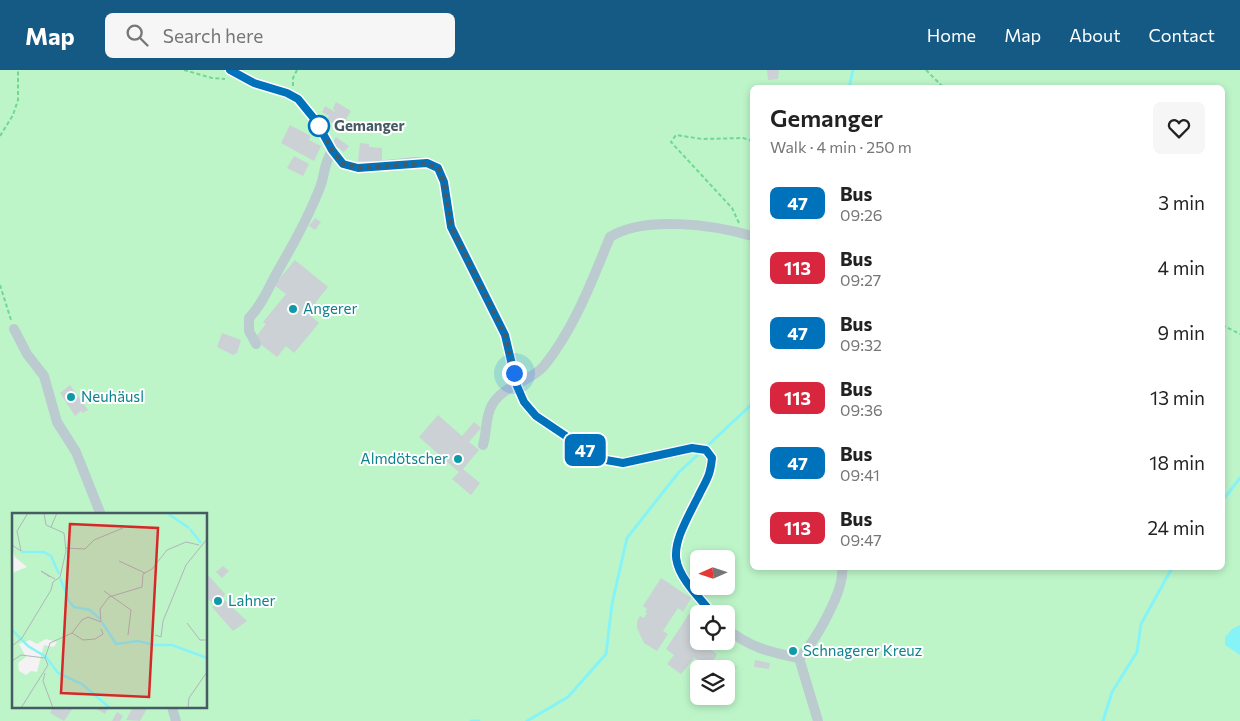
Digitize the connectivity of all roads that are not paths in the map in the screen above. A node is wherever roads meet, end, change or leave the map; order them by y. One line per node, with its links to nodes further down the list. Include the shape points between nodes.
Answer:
1 (233, 72): 2 (street, via 298,99 316,121)
2 (332, 150): 5 (street, via 324,163 317,196 293,245 258,309 249,318 249,331); 6 (street, via 343,164 358,168 415,162 438,168 444,182 451,227 505,335)
3 (750, 235): 6 (street, via 669,223 620,230 610,237 580,306 557,348 542,368)
4 (14, 329): 8 (street, via 44,376 58,422 76,452)
5 (256, 344)
6 (517, 386): 7 (street, via 493,403); 10 (street, via 524,402 536,416 600,459 623,463 701,449 712,458 710,477 676,540 675,562)
7 (483, 445)
8 (100, 513)
9 (842, 570): 12 (street, via 838,592 808,649)
10 (705, 605)
11 (735, 636): 12 (street, via 757,648)
12 (799, 658): 15 (street)
13 (172, 708): 14 (street)
14 (176, 721)
15 (818, 721)

